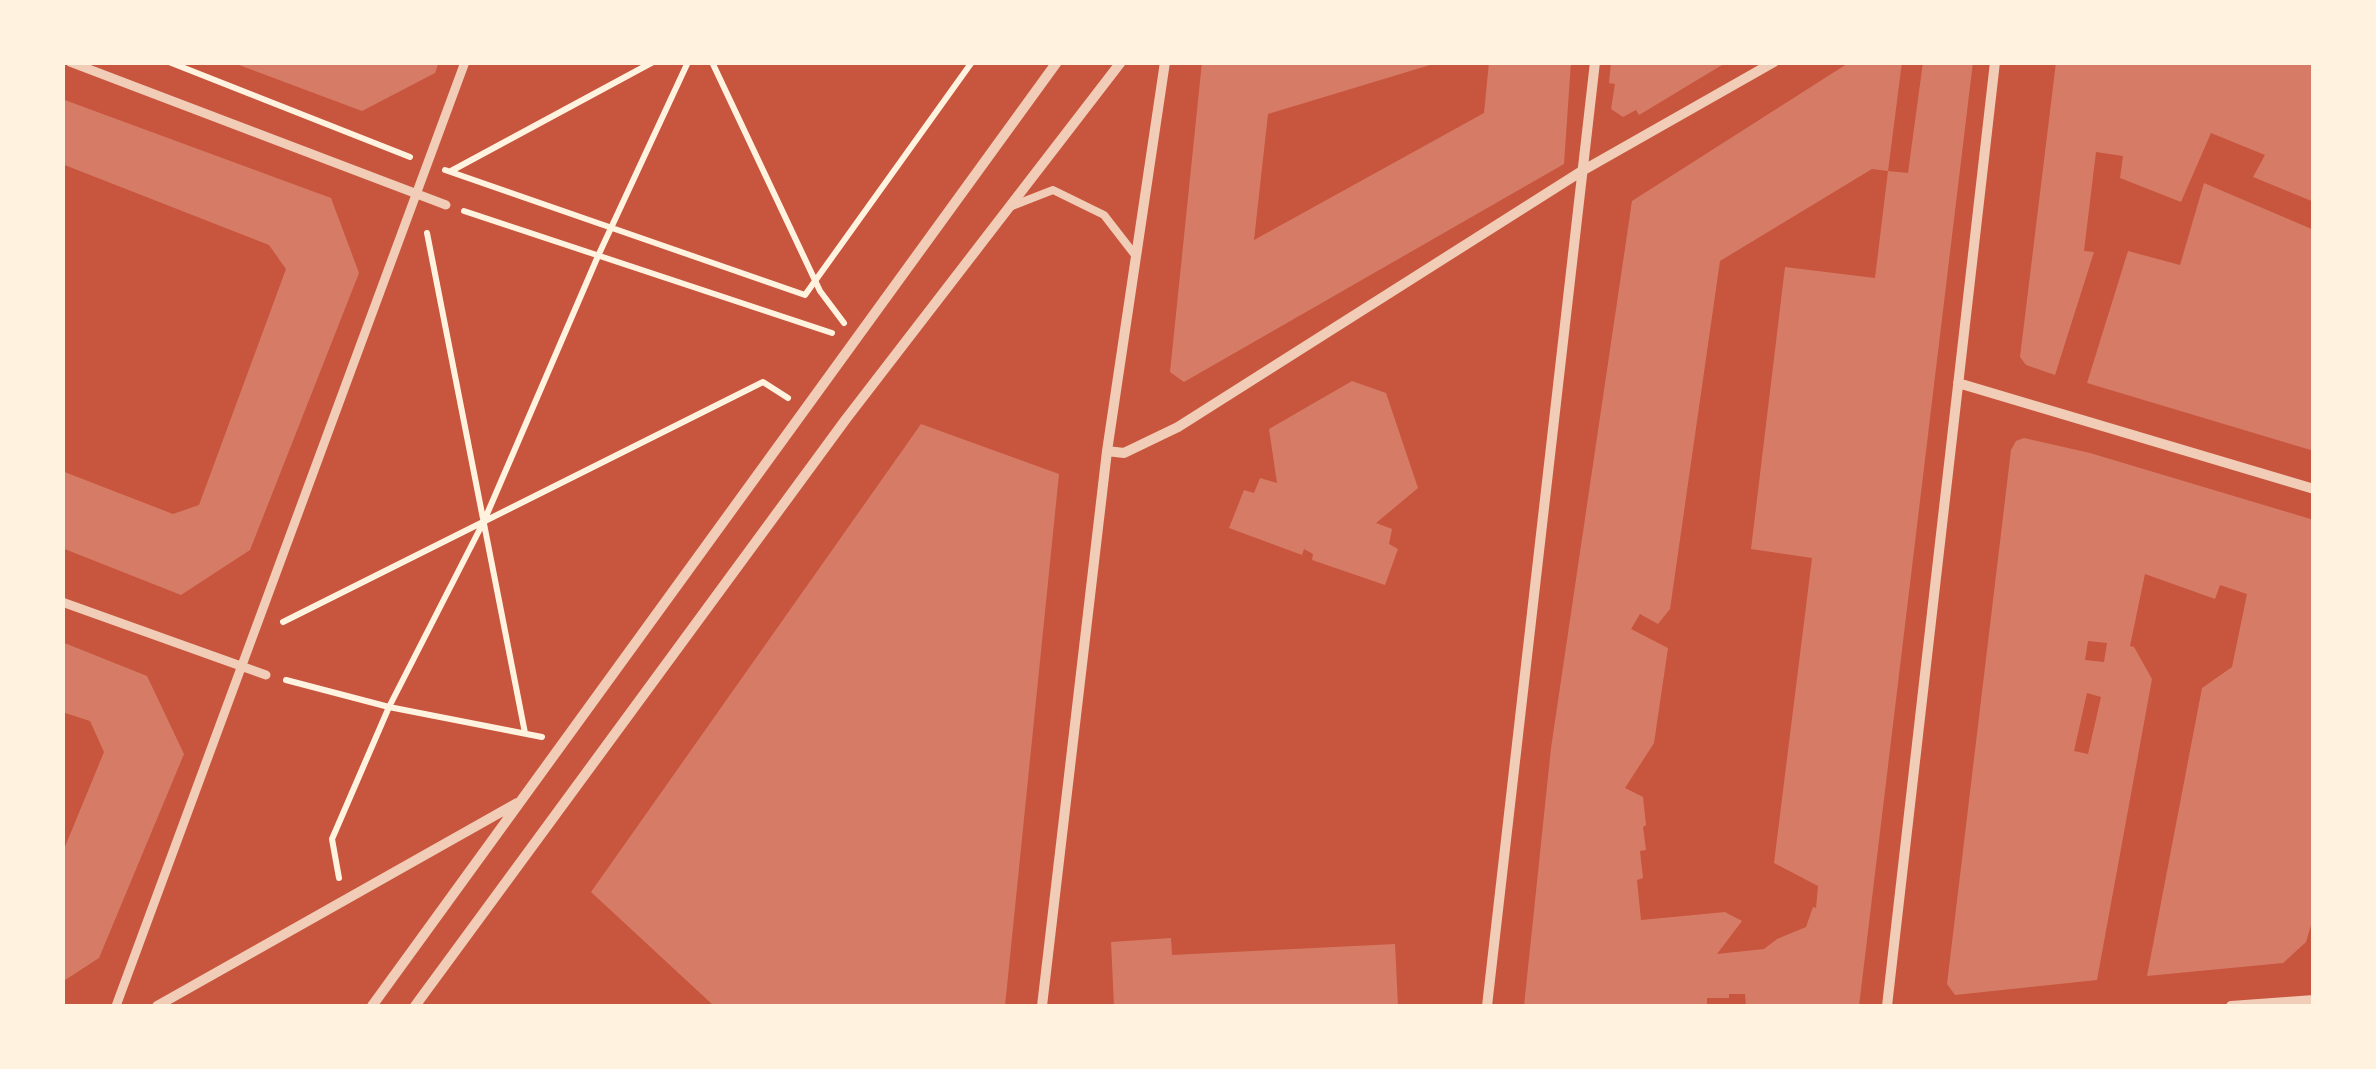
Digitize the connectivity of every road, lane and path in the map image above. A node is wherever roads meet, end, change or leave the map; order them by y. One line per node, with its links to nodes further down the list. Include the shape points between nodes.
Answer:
1 (70, 62): 17 (street)
2 (169, 62): 14 (path)
3 (465, 62): 14 (street)
4 (653, 62): 16 (path)
5 (688, 62): 20 (path)
6 (712, 62): 23 (path)
7 (972, 62): 23 (path)
8 (1057, 62): 24 (street)
9 (1121, 62): 19 (street)
10 (1165, 62): 21 (street)
11 (1595, 62): 15 (street)
12 (1774, 62): 15 (street)
13 (1995, 62): 25 (street)
14 (427, 164): 16 (path); 17 (street)
15 (1582, 170): 27 (street, via 1178,427 1124,453); 45 (street)
16 (450, 171): 17 (path); 20 (path)
17 (416, 192): 18 (street); 29 (path); 32 (street)
18 (446, 204): 22 (path)
19 (1008, 208): 21 (lane, via 1053,190 1104,215); 43 (street)
20 (611, 227): 22 (path); 23 (path, via 805,295)
21 (1135, 255): 27 (street)
22 (598, 256): 24 (path); 29 (path)
23 (814, 279): 24 (path)
24 (857, 340): 26 (street)
25 (1958, 383): 28 (street); 46 (street)
26 (806, 410): 29 (path, via 763,382); 36 (street)
27 (1107, 451): 44 (street)
28 (2314, 489)
29 (484, 521): 31 (path, via 287,618); 34 (path); 35 (path)
30 (62, 602): 32 (street)
31 (276, 630)
32 (242, 666): 33 (street); 40 (street)
33 (266, 674): 34 (path)
34 (388, 707): 35 (path); 38 (path, via 332,839)
35 (525, 733): 36 (path)
36 (564, 740): 37 (street)
37 (522, 800): 38 (street); 42 (street)
38 (344, 901): 41 (street)
39 (2314, 1000): 47 (street)
40 (116, 1006)
41 (157, 1006)
42 (372, 1006)
43 (415, 1006)
44 (1042, 1006)
45 (1487, 1006)
46 (1887, 1006)
47 (2231, 1006)

